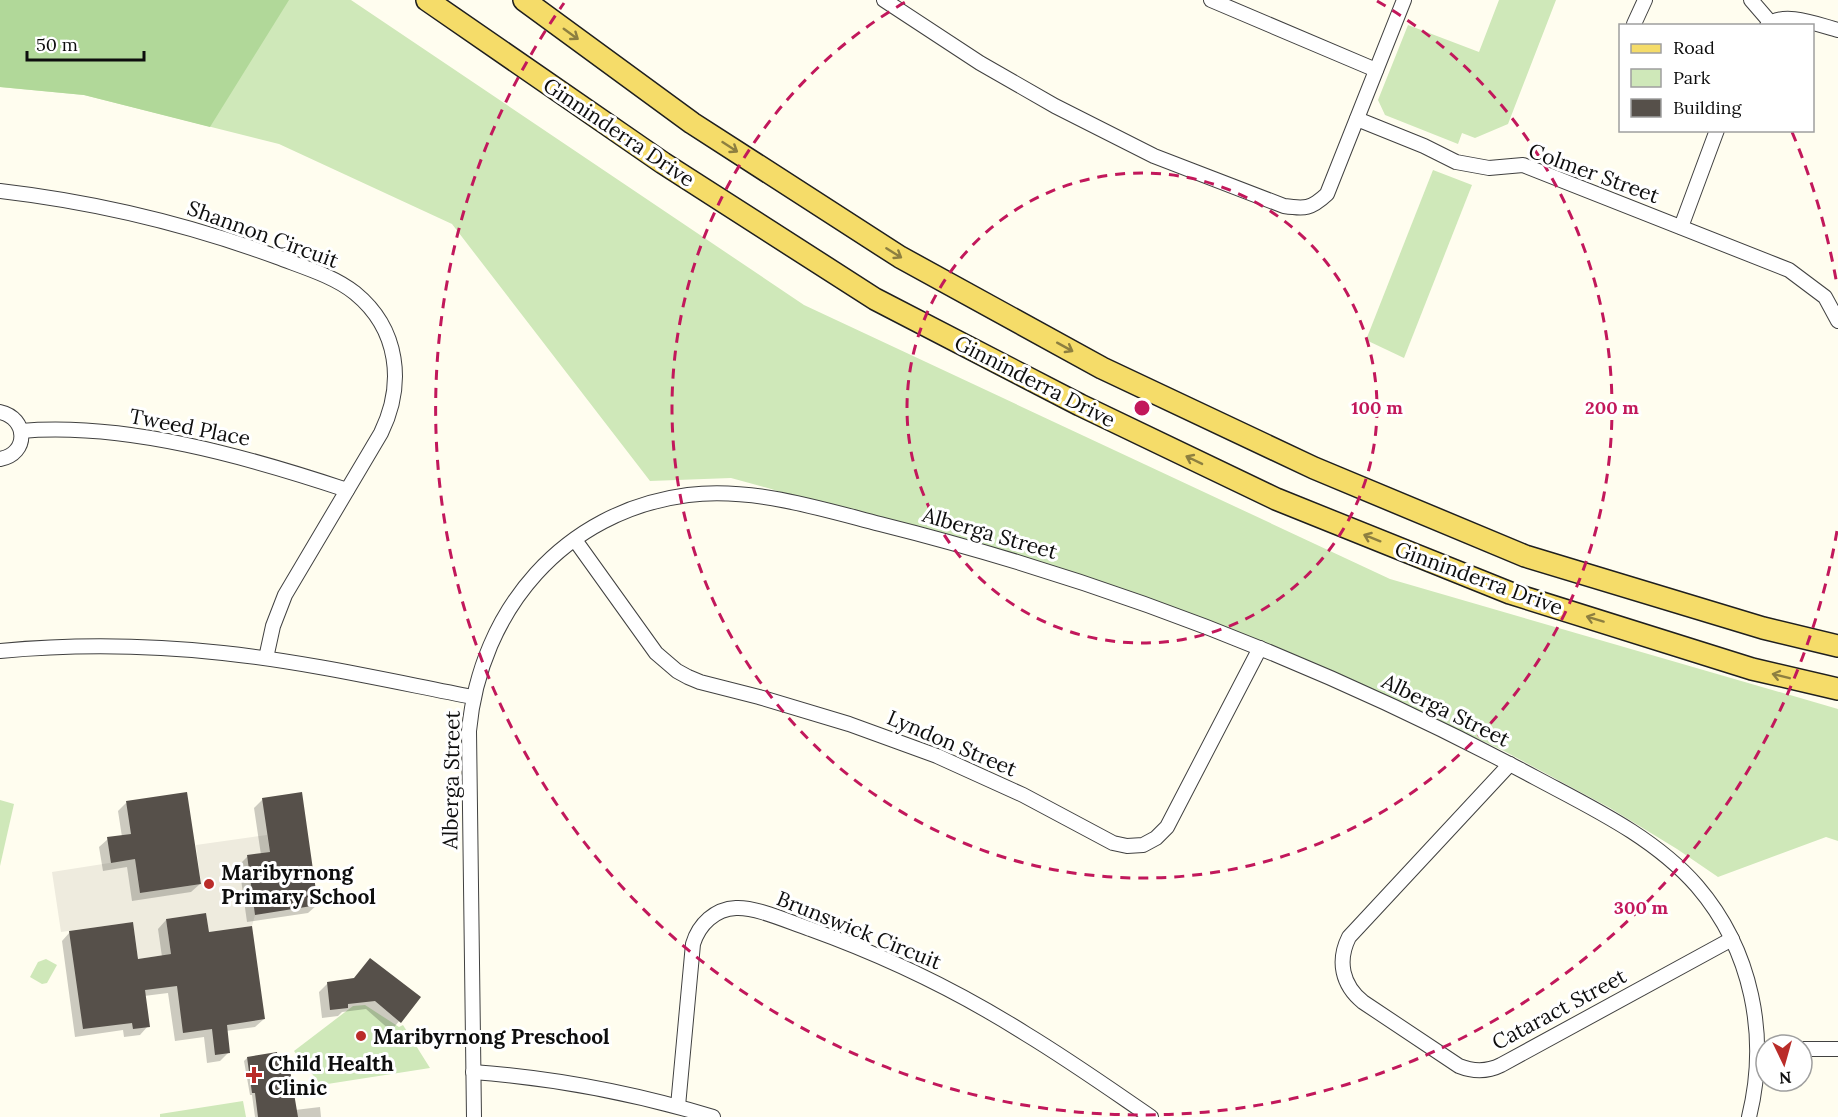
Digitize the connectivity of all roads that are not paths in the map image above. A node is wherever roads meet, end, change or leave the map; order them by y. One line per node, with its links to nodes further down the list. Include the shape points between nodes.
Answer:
1 (427, 0): 26 (main road, Ginninderra Drive, one-way to 1, via 1752,669 1510,593 1276,499 1080,405 874,299 663,163)
2 (524, 0): 22 (main road, Ginninderra Drive, one-way to 22, via 692,123 900,257 1102,368 1314,468 1525,556 1763,628)
3 (884, 0): 12 (street, via 1055,106 1154,156 1284,206 1303,209 1327,194)
4 (1210, 0): 11 (street)
5 (1404, 0): 11 (street)
6 (1645, 0): 8 (street)
7 (1751, 0): 9 (street)
8 (1634, 24)
9 (1768, 24): 10 (street, via 1790,18)
10 (1838, 29)
11 (1376, 70): 12 (street)
12 (1357, 119): 15 (street, Colmer Street, via 1456,162 1489,168 1523,165)
13 (1716, 132): 15 (street)
14 (0, 191): 20 (street, Shannon Circuit, via 119,210 205,232 331,278 355,293 374,313 388,338 396,379 387,420)
15 (1681, 227): 16 (street, Colmer Street, via 1789,270 1825,297)
16 (1838, 321)
17 (0, 412): 18 (street, via 14,418)
18 (21, 431): 19 (street, via 17,449); 20 (street, Tweed Place, via 89,431 176,444 262,464)
19 (0, 459)
20 (347, 490): 25 (street, Shannon Circuit, via 285,595)
21 (575, 540): 23 (street, Alberga Street, via 630,510 669,498 711,493 752,495 985,552 1124,597); 23 (street, Lyndon Street, via 657,653 688,677 904,744 991,780 1120,845 1143,844 1167,827); 27 (street, Alberga Street, via 542,567 509,609 485,656)
22 (1838, 646)
23 (1260, 648): 28 (street, Alberga Street, via 1386,703)
24 (0, 651): 25 (street, via 138,647)
25 (266, 658): 27 (street)
26 (1838, 690)
27 (473, 697): 33 (street, Alberga Street, via 469,739)
28 (1510, 764): 29 (street, Alberga Street, via 1634,833 1668,857 1711,903); 29 (street, Cataract Street, via 1349,938 1342,969 1356,997 1459,1066 1488,1070)
29 (1732, 939): 30 (street, Alberga Street, via 1746,974)
30 (1759, 1033)
31 (1814, 1049): 32 (street)
32 (1838, 1049)
33 (473, 1072): 35 (street, via 597,1087); 36 (street, Alberga Street)
34 (1754, 1092): 39 (street, Alberga Street)
35 (678, 1106): 37 (street); 38 (street, Brunswick Circuit, via 693,944 708,919 737,908 834,938 951,991 1026,1034)
36 (474, 1117)
37 (713, 1117)
38 (1151, 1117)
39 (1749, 1117)

